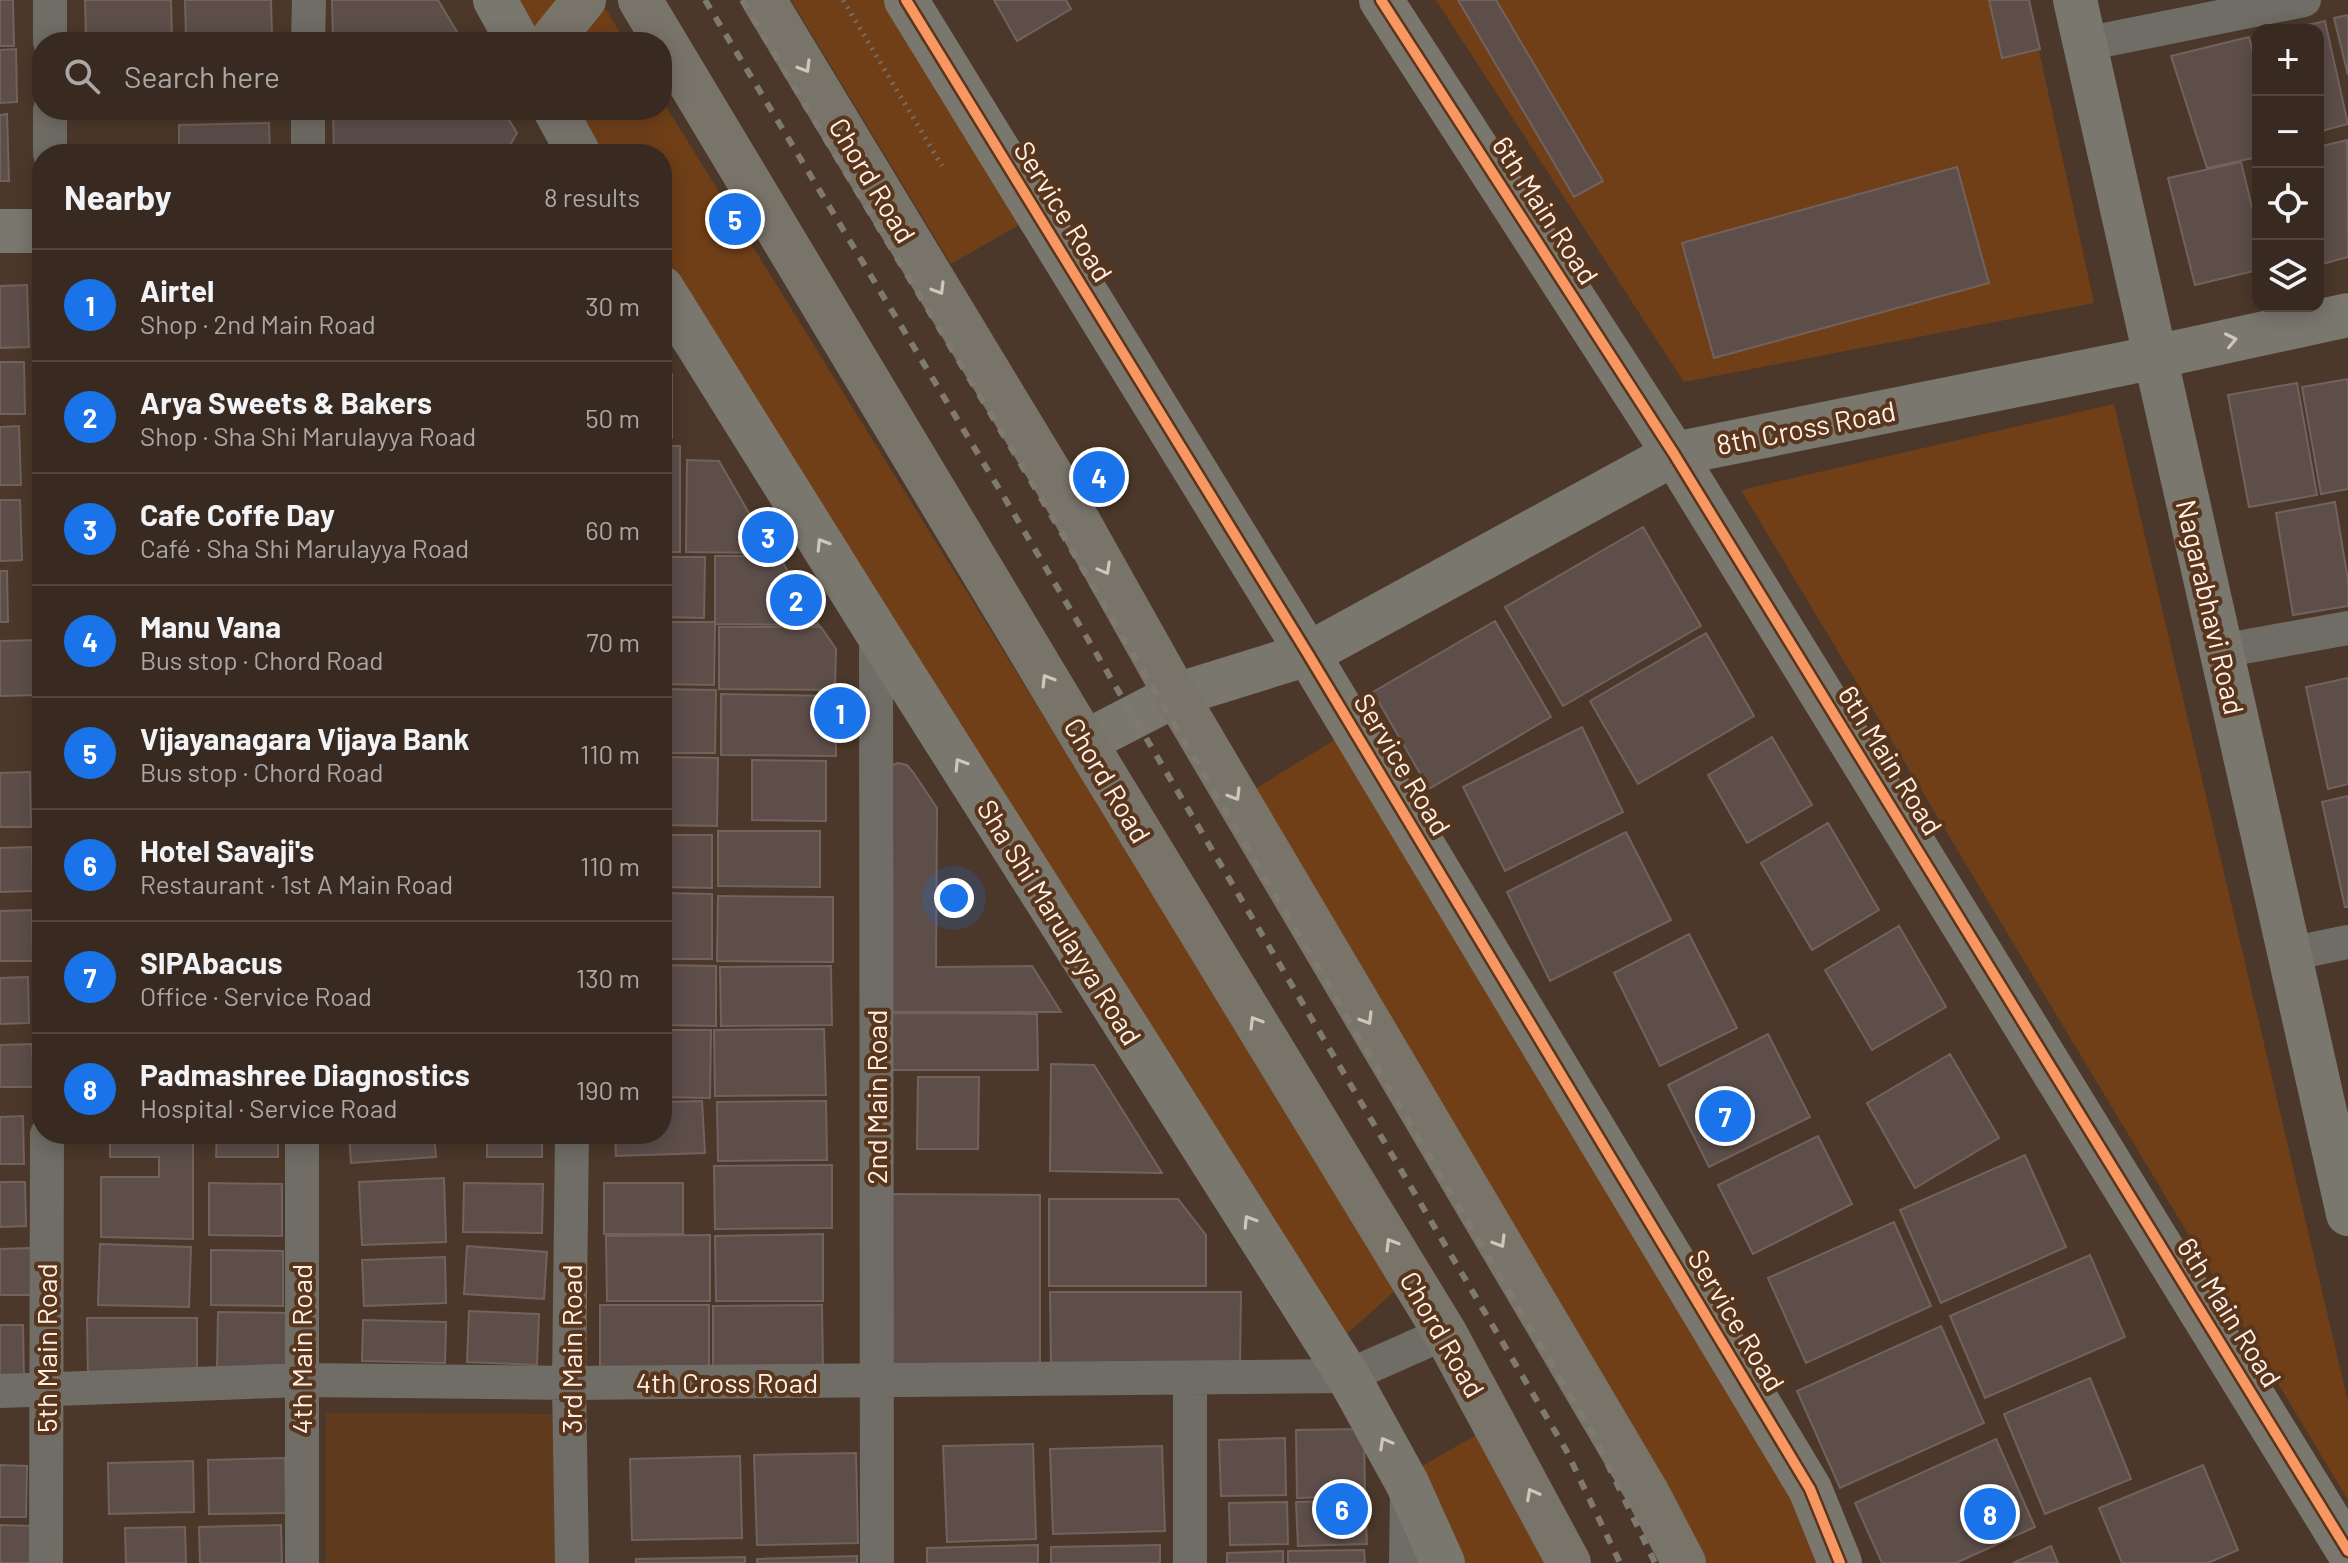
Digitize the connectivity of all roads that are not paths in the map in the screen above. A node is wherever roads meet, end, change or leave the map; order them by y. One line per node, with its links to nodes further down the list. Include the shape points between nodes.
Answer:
1 (50, 0): 11 (street)
2 (309, 0): 12 (street)
3 (495, 0): 13 (street)
4 (584, 0): 14 (main road)
5 (640, 0): 15 (main road, Chord Road, one-way to 5)
6 (764, 0): 34 (main road, Chord Road, one-way to 34, via 1067,501)
7 (906, 0): 33 (street, Service Road)
8 (1381, 0): 29 (street, 6th Main Road)
9 (2075, 0): 16 (street, Nagarabhavi Road)
10 (2304, 0): 16 (street)
11 (50, 32)
12 (308, 32)
13 (513, 32)
14 (558, 32)
15 (659, 32)
16 (2085, 44): 28 (street, Nagarabhavi Road)
17 (672, 53): 35 (main road, Chord Road, one-way to 17)
18 (50, 120): 21 (street)
19 (308, 120): 22 (street)
20 (560, 120): 23 (street)
21 (50, 144)
22 (308, 144)
23 (574, 144)
24 (0, 231): 25 (street)
25 (32, 231)
26 (672, 304): 31 (street, Sha Shi Marulayya Road, one-way to 26)
27 (2348, 315): 28 (street, 8th Cross Road, one-way to 27)
28 (2155, 357): 29 (street, 8th Cross Road); 32 (street, Nagarabhavi Road)
29 (1674, 454): 33 (street, 8th Cross Road); 51 (street, 6th Main Road)
30 (2348, 628): 32 (street)
31 (876, 631): 43 (street, Sha Shi Marulayya Road, one-way to 31); 46 (street, 2nd Main Road)
32 (2221, 651): 37 (street, Nagarabhavi Road)
33 (1308, 654): 34 (street, 8th Cross Road); 61 (street, Service Road, via 1810,1489)
34 (1176, 695): 35 (street, 8th Cross Road); 60 (main road, Chord Road, one-way to 60)
35 (1085, 742): 42 (main road, Chord Road, one-way to 35)
36 (2348, 942): 37 (street)
37 (2289, 954): 41 (street, Nagarabhavi Road)
38 (47, 1144): 48 (street, 5th Main Road)
39 (302, 1144): 45 (street, 4th Main Road)
40 (572, 1144): 47 (street, 3rd Main Road)
41 (2348, 1214)
42 (1445, 1333): 43 (street, 4th Cross Road); 59 (main road, Chord Road, one-way to 42)
43 (1348, 1376): 44 (street, 4th Cross Road); 50 (street, Sha Shi Marulayya Road, one-way to 43)
44 (1190, 1378): 46 (street, 4th Cross Road); 56 (street)
45 (301, 1380): 47 (street, 4th Cross Road); 48 (street, 4th Cross Road); 53 (street, 4th Main Road)
46 (877, 1381): 47 (street, 4th Cross Road); 55 (street, 2nd Main Road)
47 (569, 1383): 54 (street, 3rd Main Road)
48 (46, 1388): 49 (street, 4th Cross Road); 52 (street, 5th Main Road)
49 (0, 1391)
50 (1407, 1483): 57 (street); 58 (street, Sha Shi Marulayya Road)
51 (2348, 1551)
52 (46, 1563)
53 (302, 1563)
54 (572, 1563)
55 (877, 1563)
56 (1190, 1563)
57 (1406, 1563)
58 (1443, 1563)
59 (1569, 1563)
60 (1684, 1563)
61 (1840, 1563)

